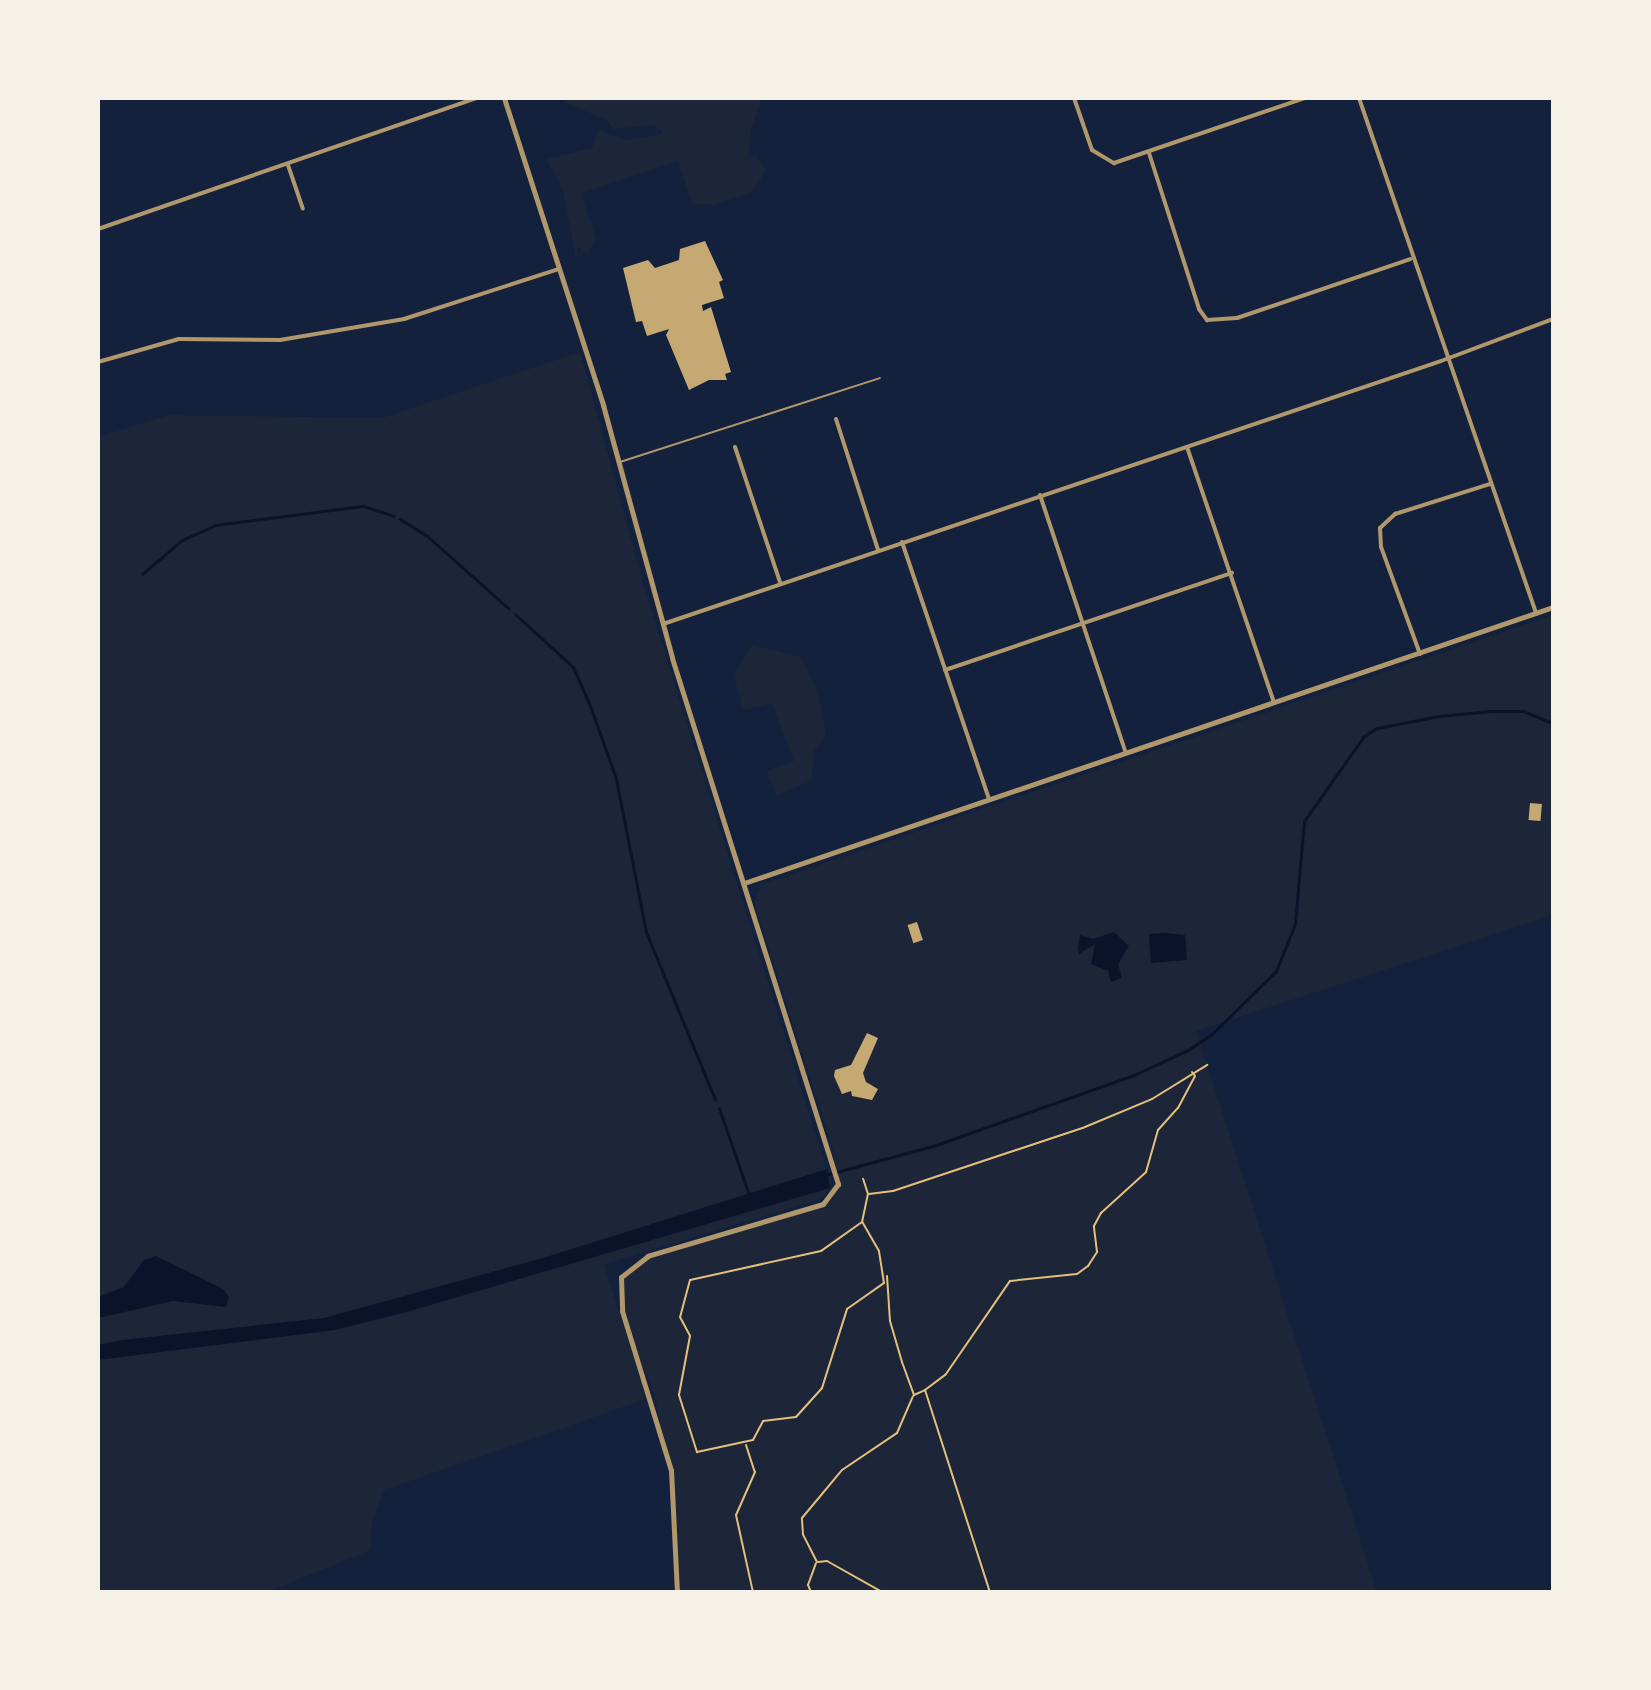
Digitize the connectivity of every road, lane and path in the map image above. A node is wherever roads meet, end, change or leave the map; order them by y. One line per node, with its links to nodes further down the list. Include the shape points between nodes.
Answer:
1 (477, 98): 7 (street)
2 (504, 98): 11 (street)
3 (1074, 98): 6 (street, via 1092,150 1103,160 1114,163)
4 (1305, 98): 6 (street)
5 (1359, 98): 10 (street)
6 (1149, 153): 10 (street, via 1199,309 1212,323)
7 (288, 165): 8 (street); 9 (street)
8 (303, 209)
9 (98, 229)
10 (1410, 259): 13 (street)
11 (559, 269): 14 (street, via 404,319 280,340 179,339); 19 (street)
12 (1553, 319): 13 (street)
13 (1450, 358): 17 (street); 20 (street)
14 (98, 362)
15 (880, 378): 19 (lane)
16 (836, 419): 23 (street)
17 (1186, 446): 21 (street); 24 (street)
18 (735, 447): 25 (street)
19 (620, 462): 29 (street)
20 (1490, 484): 27 (street); 30 (street, via 1395,514 1380,528 1381,547)
21 (1040, 495): 22 (street); 28 (street)
22 (902, 542): 23 (street); 31 (street)
23 (878, 550): 25 (street)
24 (1232, 573): 28 (street); 32 (street)
25 (780, 582): 29 (street)
26 (1553, 607): 27 (street)
27 (1536, 613): 30 (street)
28 (1082, 623): 31 (street); 33 (street)
29 (662, 625): 35 (street)
30 (1420, 654): 32 (street)
31 (945, 670): 34 (street)
32 (1274, 702): 33 (street)
33 (1126, 753): 34 (street)
34 (989, 799): 35 (street)
35 (744, 883): 46 (street, via 830,1151 837,1190 826,1202 648,1256 621,1277 622,1311 671,1470)
36 (1207, 1065): 37 (path)
37 (1192, 1072): 39 (path, via 1152,1099 1085,1127 893,1191); 42 (path, via 1195,1076 1178,1108 1158,1130 1146,1172 1094,1226 1097,1252 1088,1266 1077,1274 1010,1281 946,1374)
38 (863, 1179): 39 (path)
39 (868, 1194): 40 (path)
40 (862, 1222): 41 (path); 44 (path, via 821,1251 687,1285 680,1317 690,1336 679,1395 693,1448 702,1452 723,1443)
41 (886, 1274): 43 (path, via 890,1321); 44 (path, via 879,1288 847,1309 822,1388 796,1417 763,1421)
42 (925, 1390): 43 (path); 50 (path)
43 (914, 1395): 45 (path, via 897,1433 842,1470 802,1518 803,1534)
44 (745, 1444): 47 (path, via 755,1472 736,1515)
45 (817, 1562): 48 (path, via 808,1585); 49 (path, via 827,1561)
46 (677, 1592)
47 (753, 1592)
48 (811, 1592)
49 (882, 1592)
50 (990, 1592)

